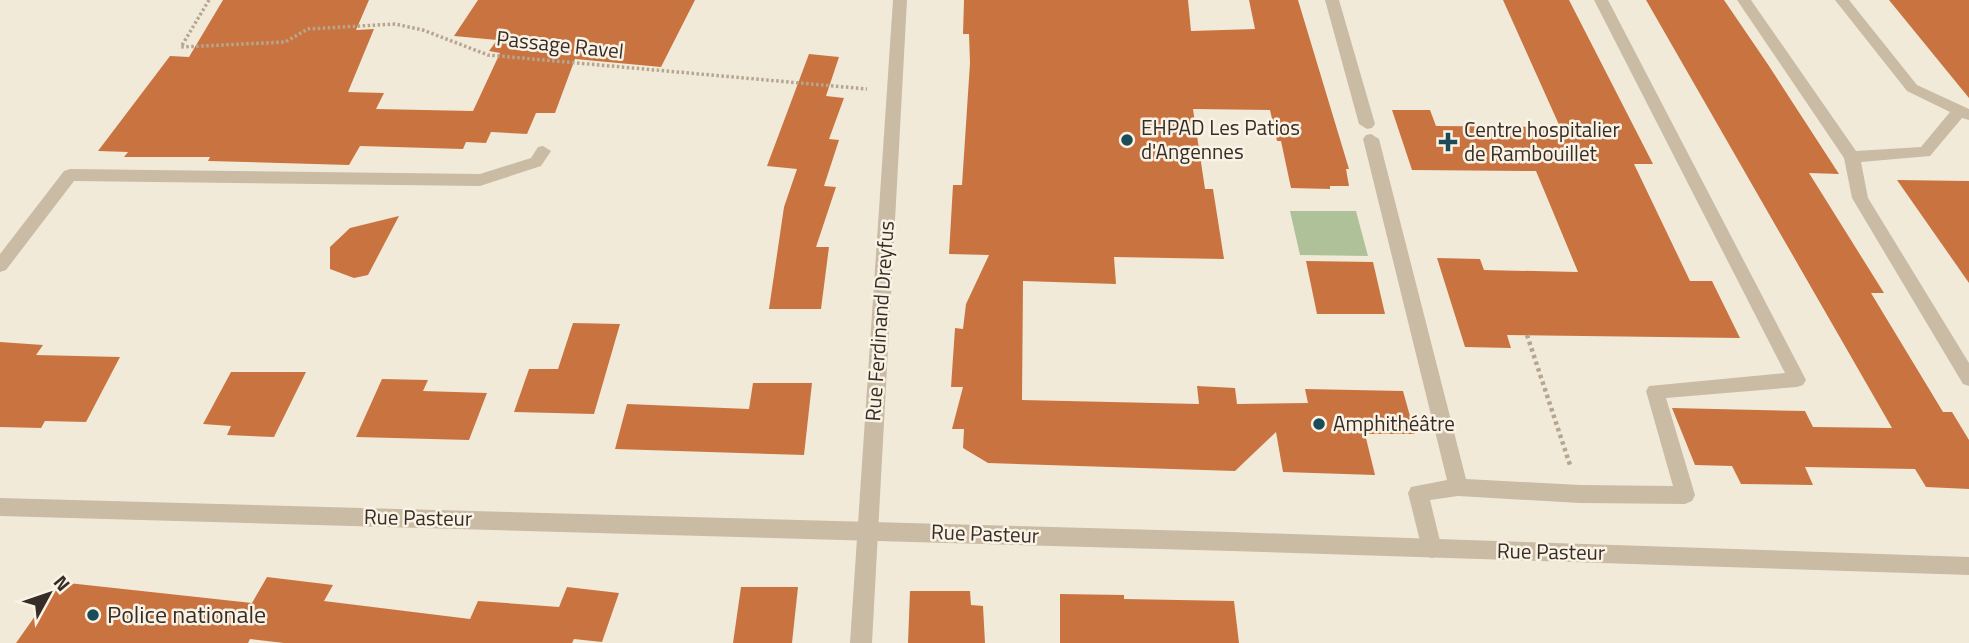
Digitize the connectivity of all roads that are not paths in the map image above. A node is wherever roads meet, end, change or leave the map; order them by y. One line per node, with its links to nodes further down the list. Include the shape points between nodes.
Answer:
1 (900, 0): 13 (street, Rue Ferdinand Dreyfus)
2 (1332, 0): 11 (street)
3 (1601, 0): 11 (street, via 1797,380 1655,391 1685,495)
4 (1744, 0): 8 (street)
5 (1842, 0): 6 (street, via 1912,88)
6 (1964, 113): 8 (street, via 1925,152)
7 (543, 151): 9 (street, via 536,162 480,180 70,176)
8 (1852, 157): 10 (street, via 1860,198)
9 (0, 266)
10 (1969, 380)
11 (1458, 487): 14 (street, via 1419,493)
12 (0, 508): 13 (street, Rue Pasteur)
13 (866, 530): 14 (street, Rue Pasteur); 16 (street, Rue Ferdinand Dreyfus)
14 (1432, 549): 15 (street, Rue Pasteur)
15 (1969, 566)
16 (861, 643)

